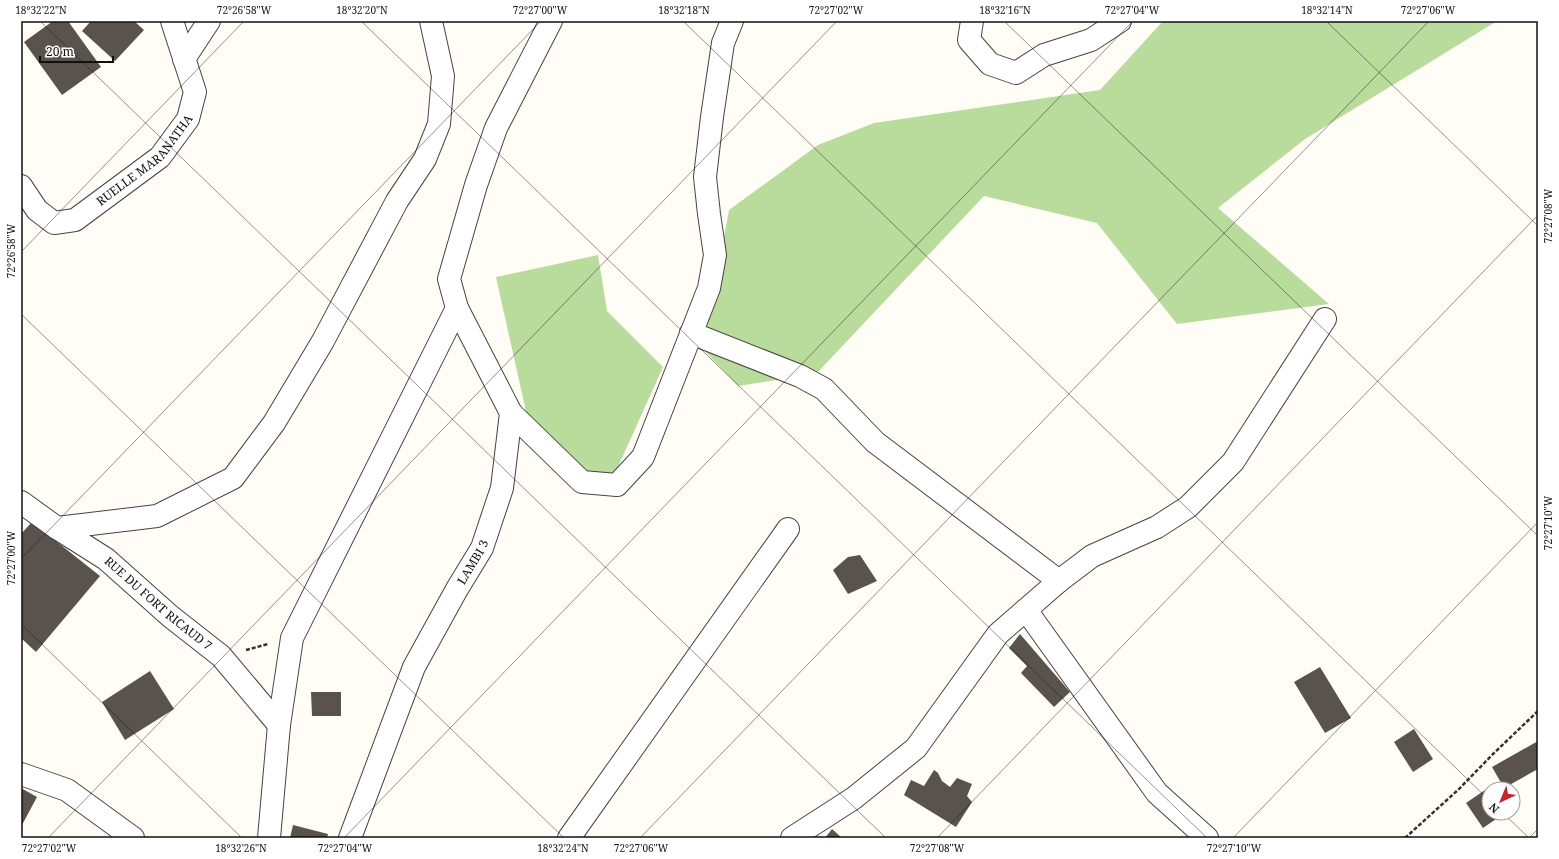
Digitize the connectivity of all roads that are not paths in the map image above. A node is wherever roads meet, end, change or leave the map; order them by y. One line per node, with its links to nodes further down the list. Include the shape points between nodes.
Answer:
1 (172, 21): 8 (street, RUELLE MARANATHA)
2 (209, 21): 8 (street)
3 (431, 21): 15 (street, via 443,76 439,124 425,159 397,201 319,348 274,423 238,472 233,478 157,516)
4 (551, 21): 10 (street, via 496,128 476,185 448,279)
5 (732, 21): 12 (street, via 723,43 705,177 715,255 708,288)
6 (972, 21): 7 (street, via 969,40 990,64 1016,73 1044,55 1091,40)
7 (1120, 21)
8 (184, 59): 9 (street, RUELLE MARANATHA, via 195,92 188,119 160,157 75,220 54,223 37,210)
9 (21, 186)
10 (457, 308): 13 (street); 19 (street, via 292,638)
11 (1325, 319): 17 (street, via 1233,462 1188,507 1157,527 1092,556)
12 (691, 333): 13 (street, via 642,457 617,485 582,482); 17 (street, via 800,376 824,389 876,442)
13 (511, 413): 23 (street, LAMBI 3, via 502,488 482,548 414,667)
14 (21, 502): 15 (street, RUE DU FORT RICAUD 7)
15 (57, 528): 19 (street, RUE DU FORT RICAUD 7, via 106,559 170,616 221,656)
16 (788, 529): 24 (street)
17 (1059, 581): 18 (street)
18 (1026, 610): 25 (street, via 998,634 916,748 854,798); 26 (street, via 1158,794)
19 (279, 725): 22 (street)
20 (21, 774): 21 (street, via 67,790)
21 (133, 838)
22 (269, 838)
23 (350, 838)
24 (569, 838)
25 (792, 838)
26 (1207, 838)

